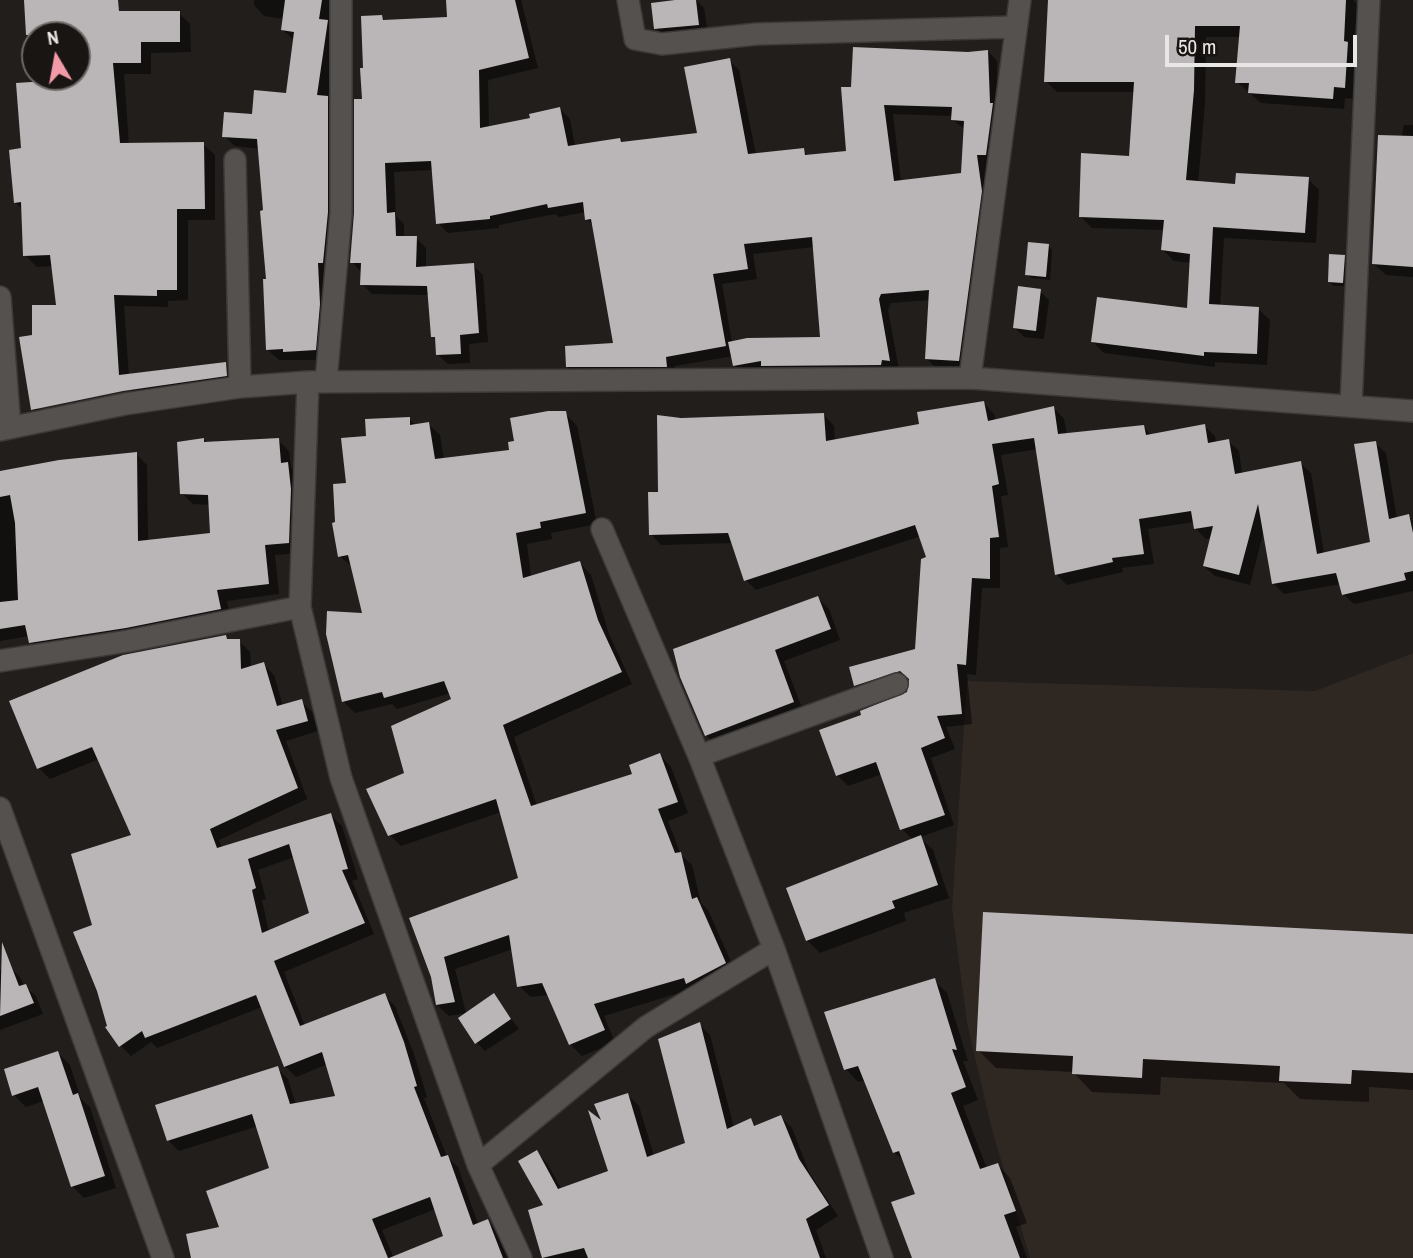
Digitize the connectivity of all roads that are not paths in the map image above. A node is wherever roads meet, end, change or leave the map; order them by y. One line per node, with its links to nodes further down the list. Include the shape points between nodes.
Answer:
1 (341, 0): 9 (street, via 341,213)
2 (628, 0): 5 (street, via 635,39 662,44 757,34)
3 (1020, 0): 5 (street)
4 (1368, 0): 11 (street)
5 (1015, 27): 8 (street)
6 (235, 160): 10 (street)
7 (0, 297): 13 (street)
8 (970, 378): 9 (street); 11 (street)
9 (317, 381): 10 (street); 15 (street)
10 (240, 387): 13 (street)
11 (1351, 406): 12 (street)
12 (1413, 411)
13 (5, 429)
14 (602, 529): 18 (street)
15 (300, 607): 16 (street); 21 (street, via 341,778)
16 (0, 661)
17 (897, 684): 18 (street)
18 (699, 756): 20 (street)
19 (0, 808): 22 (street)
20 (774, 949): 21 (street, via 646,1027); 24 (street)
21 (478, 1165): 23 (street)
22 (163, 1258)
23 (521, 1258)
24 (882, 1258)

